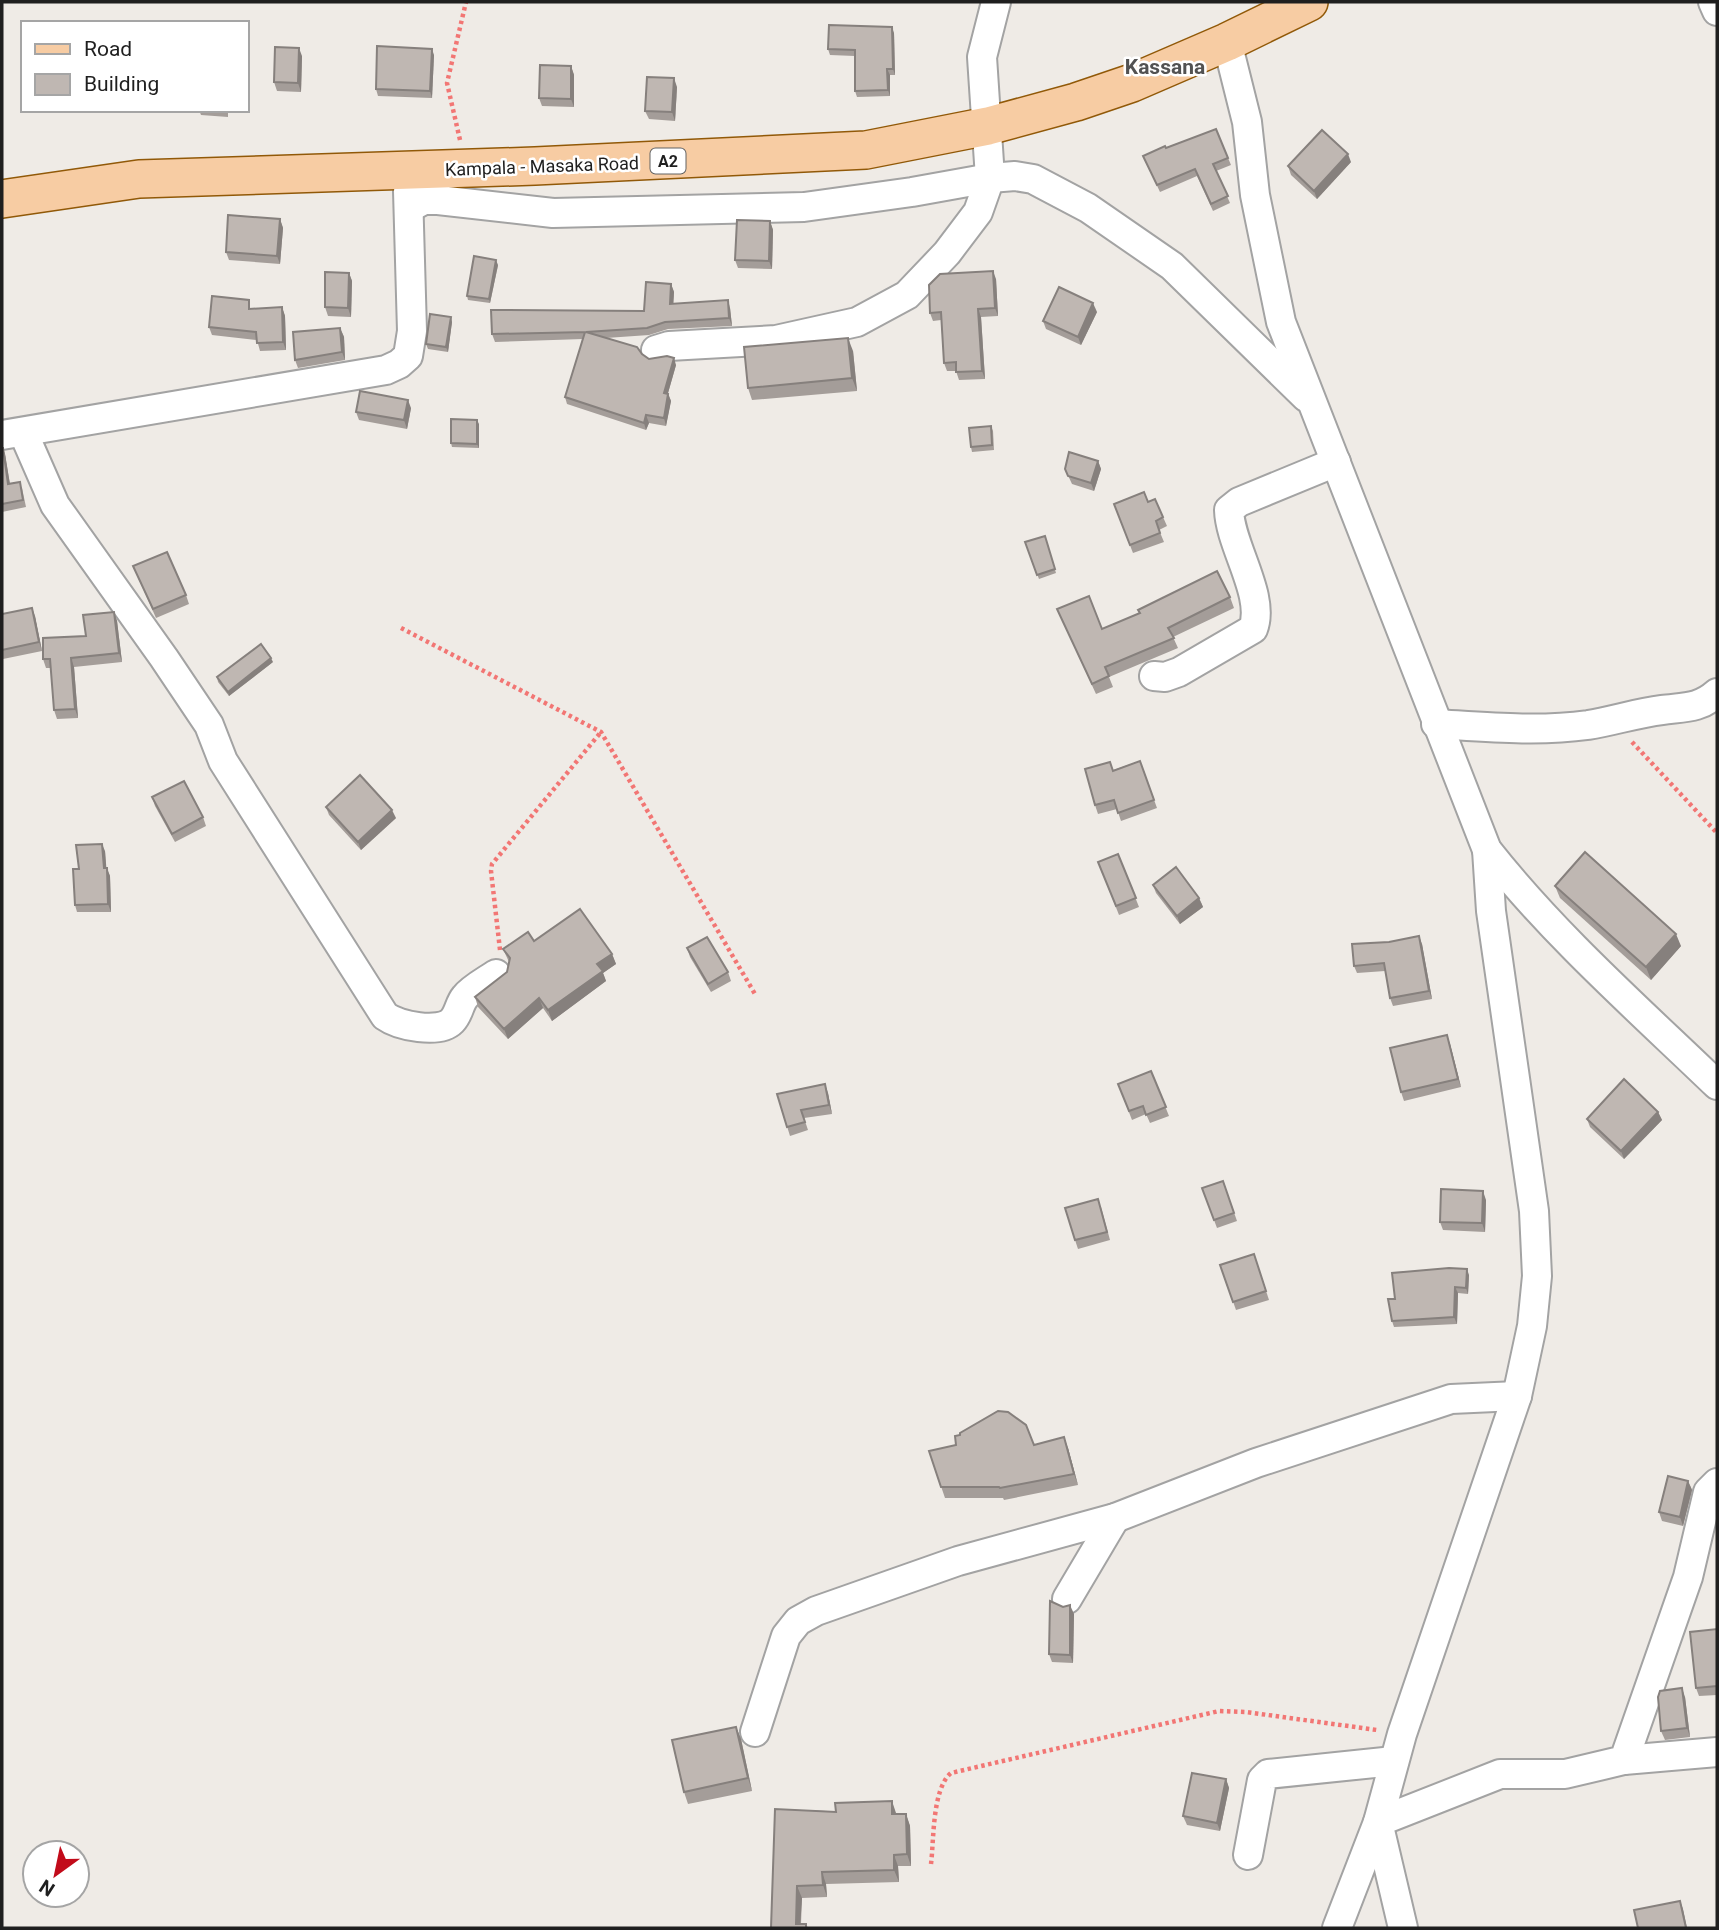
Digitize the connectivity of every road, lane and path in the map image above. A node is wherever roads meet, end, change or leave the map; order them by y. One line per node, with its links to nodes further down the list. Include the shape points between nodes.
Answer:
1 (466, 2): 8 (path, via 447,83)
2 (996, 2): 7 (street, via 982,57)
3 (1309, 2): 6 (main road, Kampala - Masaka Road / A2)
4 (1713, 2): 5 (street)
5 (1717, 11)
6 (1227, 42): 7 (main road, Kampala - Masaka Road / A2, via 1132,83); 14 (street, via 1247,122 1255,195 1281,322)
7 (988, 126): 8 (main road, Kampala - Masaka Road / A2, via 866,150); 10 (street)
8 (468, 168): 9 (main road, Kampala - Masaka Road / A2)
9 (408, 171): 11 (main road, Kampala - Masaka Road / A2, via 139,179); 12 (street)
10 (990, 178): 12 (street, via 804,207 553,213 438,200); 13 (street, via 978,212 947,253 907,295 857,322 776,340); 14 (street, via 1033,179 1088,208 1172,266)
11 (2, 199)
12 (409, 208): 15 (street, via 412,331 408,356 399,364 386,370)
13 (656, 349)
14 (1311, 402): 16 (street)
15 (12, 433): 27 (street, via 55,505 209,725 223,761 386,1016 401,1024 439,1028 455,1019 464,998)
16 (1336, 461): 18 (street, via 1229,510 1252,593 1257,618 1254,629 1179,672); 23 (street)
17 (401, 628): 24 (path)
18 (1154, 676)
19 (1717, 693): 20 (street)
20 (1689, 708): 21 (street); 22 (street)
21 (1613, 720): 23 (street, via 1524,729); 25 (path)
22 (1717, 720)
23 (1436, 724): 26 (street)
24 (601, 732): 27 (path, via 492,864 501,953); 28 (path)
25 (1717, 833)
26 (1487, 850): 29 (street, via 1588,961); 30 (street, via 1491,911 1534,1211 1538,1276)
27 (496, 974)
28 (755, 994)
29 (1717, 1085)
30 (1517, 1396): 32 (street, via 1451,1399 1256,1463); 35 (street)
31 (1717, 1483): 38 (street, via 1709,1492 1688,1577)
32 (1115, 1518): 33 (street); 34 (street, via 958,1561 798,1621 786,1636)
33 (1067, 1598)
34 (755, 1732)
35 (1402, 1734): 37 (street); 41 (path, via 1219,1711 951,1773 939,1790)
36 (1717, 1752): 38 (street)
37 (1394, 1760): 39 (street); 40 (street, via 1268,1774 1262,1780)
38 (1624, 1760): 39 (street, via 1565,1774 1500,1774)
39 (1378, 1822): 42 (street); 43 (street)
40 (1248, 1856)
41 (931, 1864)
42 (1337, 1928)
43 (1403, 1928)

